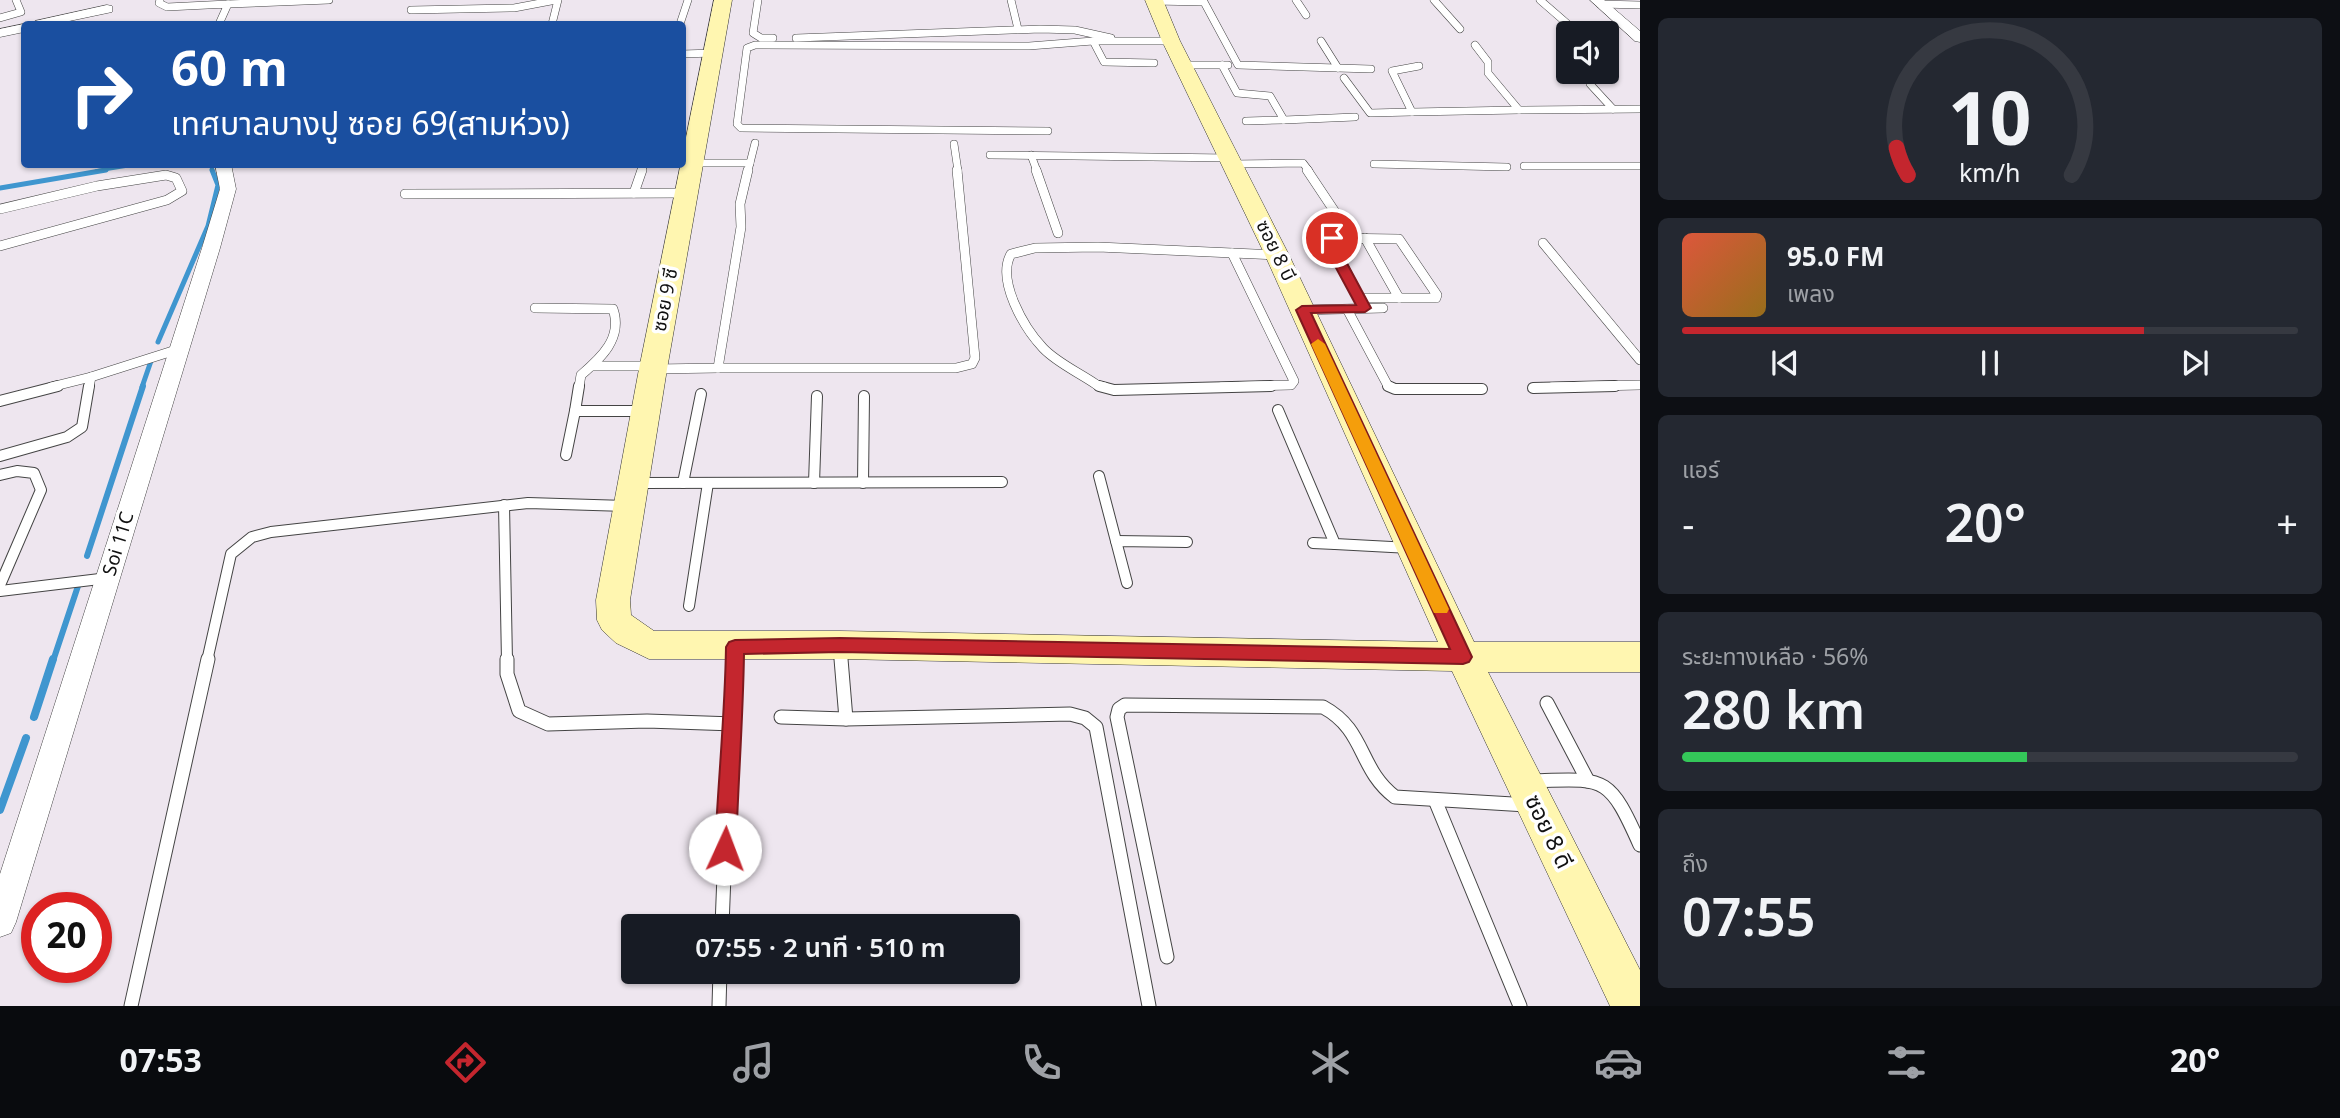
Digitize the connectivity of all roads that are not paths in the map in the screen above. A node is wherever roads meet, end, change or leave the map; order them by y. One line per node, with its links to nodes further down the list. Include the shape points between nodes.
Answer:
1 (16, 0): 21 (lane, via 21,12)
2 (160, 0): 16 (lane, via 167,7)
3 (329, 0): 16 (lane)
4 (557, 0): 18 (lane, via 514,8); 24 (lane)
5 (688, 0): 25 (lane)
6 (723, 0): 37 (street, ซอย 9 ซี)
7 (758, 0): 28 (lane, via 753,33 761,38 868,38)
8 (1011, 0): 28 (lane)
9 (1296, 0): 20 (lane)
10 (1434, 0): 29 (lane)
11 (1540, 0): 26 (lane)
12 (1154, 1): 13 (lane); 34 (street, ซอย 8 บี)
13 (1204, 1): 42 (lane)
14 (1598, 2): 15 (lane); 31 (street)
15 (1635, 3): 19 (lane)
16 (228, 4): 23 (lane)
17 (107, 9): 22 (street)
18 (411, 10)
19 (1640, 13)
20 (1306, 15)
21 (0, 18)
22 (53, 21)
23 (220, 21)
24 (553, 21)
25 (681, 21)
26 (1564, 21)
27 (21, 29): 30 (street)
28 (1018, 29): 33 (lane, via 1076,29)
29 (1460, 29)
30 (0, 33)
31 (1640, 38)
32 (1093, 41): 33 (lane); 39 (lane, via 1104,62); 55 (lane, via 1029,46 747,48 737,124 741,128)
33 (1120, 41): 34 (lane)
34 (1171, 41): 40 (street, ซอย 8 บี)
35 (1321, 41): 44 (lane)
36 (1475, 45): 50 (lane, via 1488,62 1488,73)
37 (714, 53): 38 (lane); 61 (street, ซอย 9 ซี)
38 (686, 54)
39 (1154, 63)
40 (1183, 65): 41 (lane); 60 (street, ซอย 8 บี)
41 (1222, 65): 42 (lane); 53 (lane, via 1237,93 1270,96)
42 (1238, 65): 44 (lane)
43 (1419, 66): 51 (lane, via 1392,71)
44 (1338, 68): 45 (lane)
45 (1371, 69)
46 (1344, 78): 51 (lane, via 1370,113)
47 (1590, 84): 48 (lane)
48 (1613, 109): 49 (lane); 50 (lane)
49 (1640, 109)
50 (1519, 110): 51 (lane)
51 (1412, 112)
52 (1355, 117): 53 (lane)
53 (1284, 120): 54 (lane)
54 (1246, 121)
55 (1048, 131)
56 (755, 144): 62 (lane)
57 (954, 144): 91 (lane, via 966,230 972,364 956,368)
58 (990, 155): 59 (lane)
59 (1031, 155): 60 (lane); 74 (lane)
60 (1231, 161): 73 (lane, via 1306,163); 79 (street, ซอย 8 บี)
61 (693, 163): 62 (lane); 70 (street, ซอย 9 ซี)
62 (750, 163): 91 (lane, via 740,204 741,227)
63 (1374, 164): 66 (lane)
64 (1524, 166): 65 (lane)
65 (1640, 166)
66 (1507, 167)
67 (224, 168): 87 (street, Soi 11C, via 228,189)
68 (643, 168): 69 (lane)
69 (634, 192): 70 (lane); 71 (lane)
70 (687, 193): 90 (street, ซอย 9 ซี)
71 (405, 194)
72 (0, 209): 77 (lane, via 166,175 176,178 182,191 167,200)
73 (1337, 215)
74 (1058, 233)
75 (1366, 238): 80 (lane, via 1328,240); 81 (lane); 81 (lane, via 1402,241 1437,296)
76 (1543, 243): 88 (lane)
77 (0, 246)
78 (1232, 253): 78 (lane, via 1111,247 1022,250 1007,261 1008,286 1031,334 1045,350 1106,388 1291,385 1294,381); 79 (lane)
79 (1277, 255): 86 (street, ซอย 8 บี)
80 (1359, 298): 81 (lane); 83 (lane)
81 (1399, 298)
82 (535, 308): 89 (lane, via 613,309 616,315 609,351)
83 (1365, 308): 84 (lane); 85 (lane)
84 (1383, 308)
85 (1347, 309): 86 (lane); 95 (lane, via 1388,386)
86 (1302, 310): 118 (street, ซอย 8 บี)
87 (179, 349): 92 (lane); 119 (street, Soi 11C)
88 (1640, 360)
89 (594, 366): 90 (lane); 101 (lane, via 581,375)
90 (653, 367): 91 (lane); 102 (street, ซอย 9 ซี)
91 (718, 368)
92 (91, 377): 99 (lane); 104 (lane, via 82,427 67,437)
93 (1640, 385): 94 (lane)
94 (1533, 388)
95 (1482, 389)
96 (701, 394): 107 (lane)
97 (817, 396): 108 (lane)
98 (864, 396): 109 (lane)
99 (0, 401)
100 (1278, 410): 117 (lane)
101 (575, 411): 102 (lane); 103 (lane)
102 (646, 411): 112 (street, ซอย 9 ซี)
103 (566, 455)
104 (0, 456)
105 (0, 475): 121 (lane, via 34,473 41,490)
106 (1099, 476): 114 (lane)
107 (683, 482): 111 (lane); 112 (lane)
108 (814, 482): 109 (lane); 111 (lane)
109 (863, 482): 110 (lane)
110 (1002, 482)
111 (708, 483): 123 (lane)
112 (631, 495): 113 (lane); 125 (street, ซอย 9 ซี, via 613,600 614,620 649,645)
113 (504, 505): 131 (lane, via 507,674 519,710 548,724); 140 (lane, via 271,532 252,537 231,554)
114 (1116, 541): 115 (lane); 120 (lane)
115 (1187, 542)
116 (1313, 543): 117 (lane)
117 (1335, 544): 118 (lane)
118 (1413, 549): 126 (street, ซอย 8 บี)
119 (108, 578): 122 (lane); 137 (street, Soi 11C)
120 (1127, 583)
121 (0, 585)
122 (0, 591)
123 (689, 606)
124 (840, 645): 125 (street); 126 (street); 130 (lane)
125 (735, 647): 131 (lane)
126 (1463, 657): 127 (street); 133 (street, ซอย 8 ดี)
127 (1640, 657)
128 (1547, 703): 132 (lane)
129 (781, 717): 130 (lane)
130 (846, 719): 142 (lane, via 1070,714 1096,727)
131 (734, 724): 136 (lane)
132 (1588, 781): 133 (lane); 135 (lane, via 1611,790)
133 (1529, 793): 134 (lane); 144 (street, ซอย 8 ดี)
134 (1435, 800): 138 (lane, via 1385,792 1372,775 1350,724 1339,713 1322,707 1125,705 1117,717); 143 (lane)
135 (1640, 845)
136 (722, 914)
137 (0, 922)
138 (1167, 957)
139 (720, 984): 141 (lane)
140 (131, 1006)
141 (719, 1006)
142 (1149, 1006)
143 (1520, 1006)
144 (1634, 1006)

